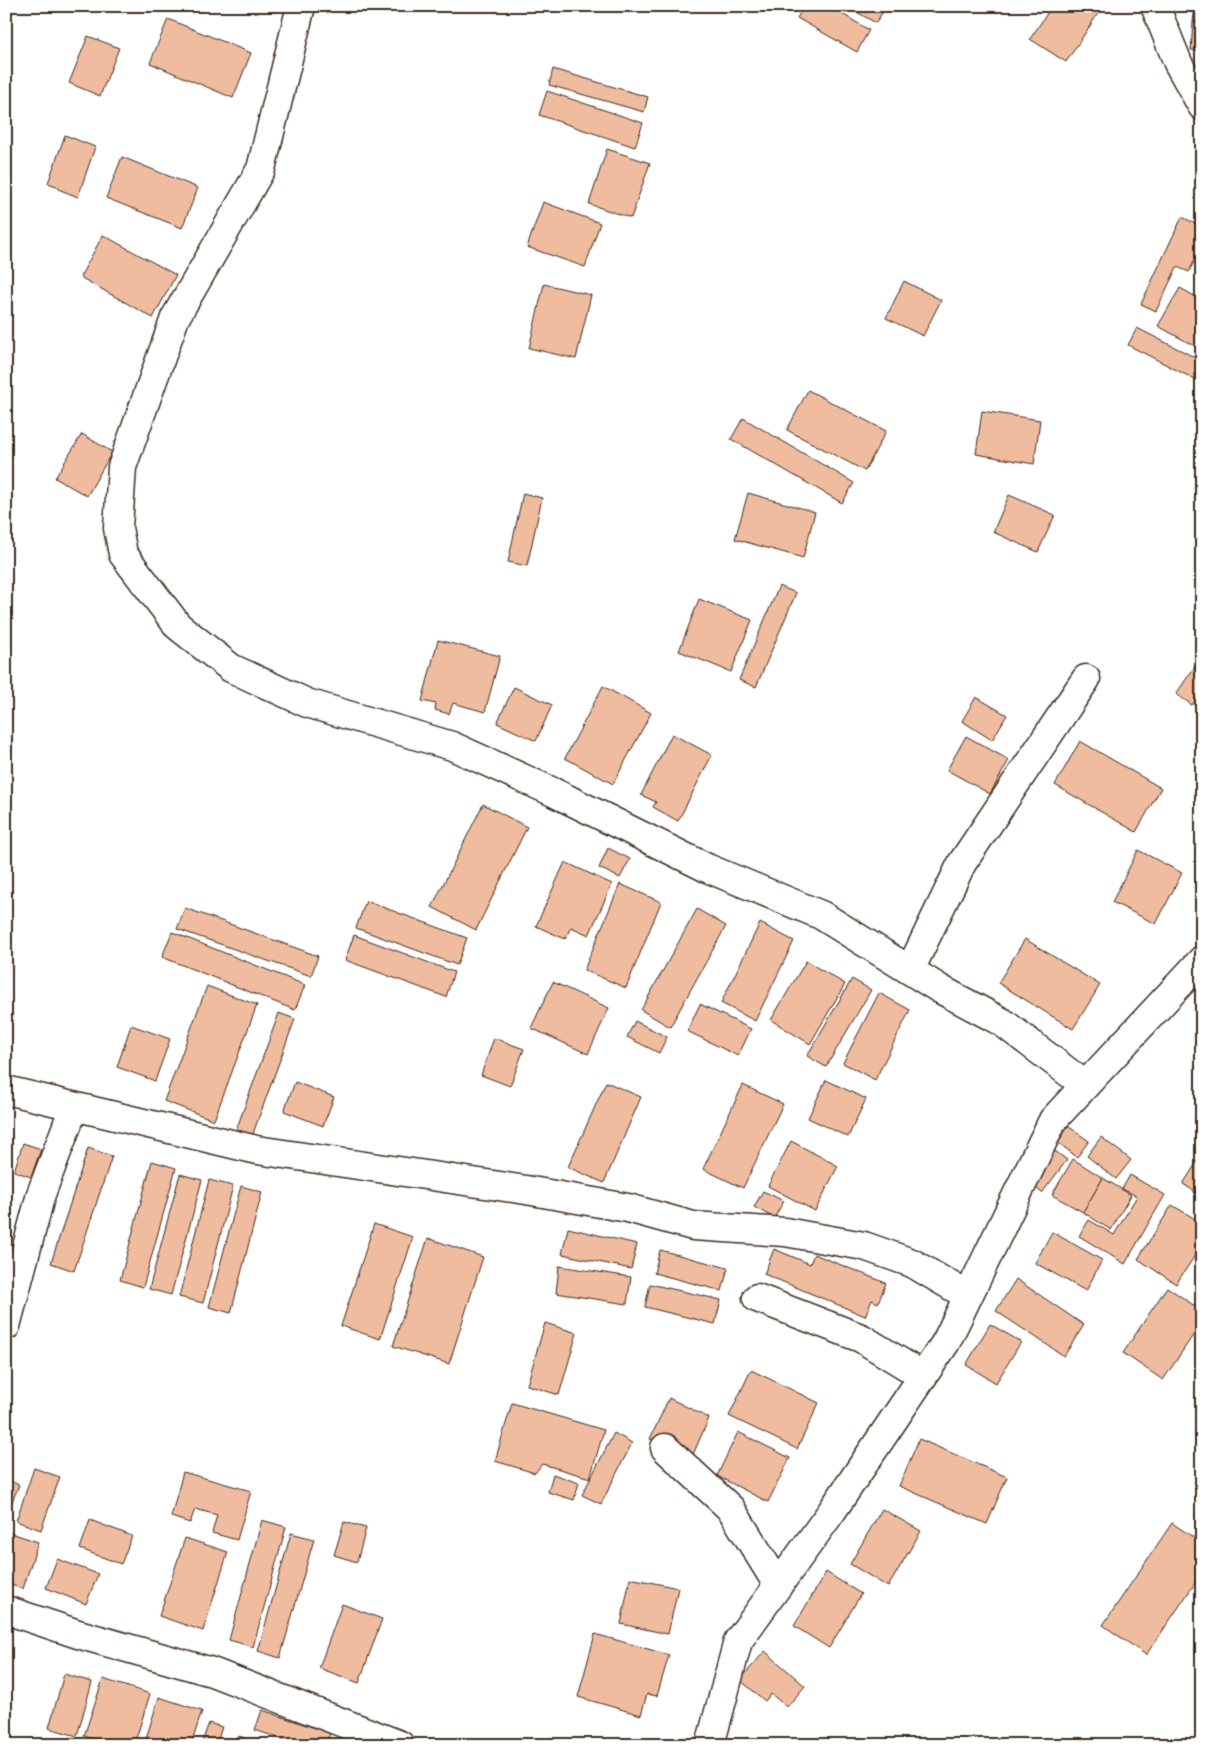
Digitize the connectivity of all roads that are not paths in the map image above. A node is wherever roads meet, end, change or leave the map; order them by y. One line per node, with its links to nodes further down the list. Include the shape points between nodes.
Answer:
1 (301, 6): 6 (street, via 261,169 175,318 122,467 118,528 123,554 178,626 231,668 307,703 452,746 707,868 821,916)
2 (1155, 6): 3 (street, via 1178,64)
3 (1202, 106)
4 (1086, 679): 6 (street, via 962,863)
5 (1202, 960): 7 (street)
6 (910, 970): 7 (street, via 1002,1022)
7 (1085, 1085): 10 (street, via 1053,1120)
8 (6, 1090): 9 (street)
9 (74, 1107): 10 (street, via 257,1150 526,1190 628,1208 693,1226 785,1232 864,1246 912,1264); 12 (street, via 41,1194)
10 (968, 1296): 13 (street, via 946,1342)
11 (757, 1298): 13 (street, via 861,1338)
12 (6, 1326)
13 (923, 1376): 15 (street)
14 (665, 1448): 15 (street, via 731,1509)
15 (778, 1585): 18 (street, via 738,1640)
16 (6, 1610): 17 (street, via 212,1672)
17 (400, 1745)
18 (710, 1745)

